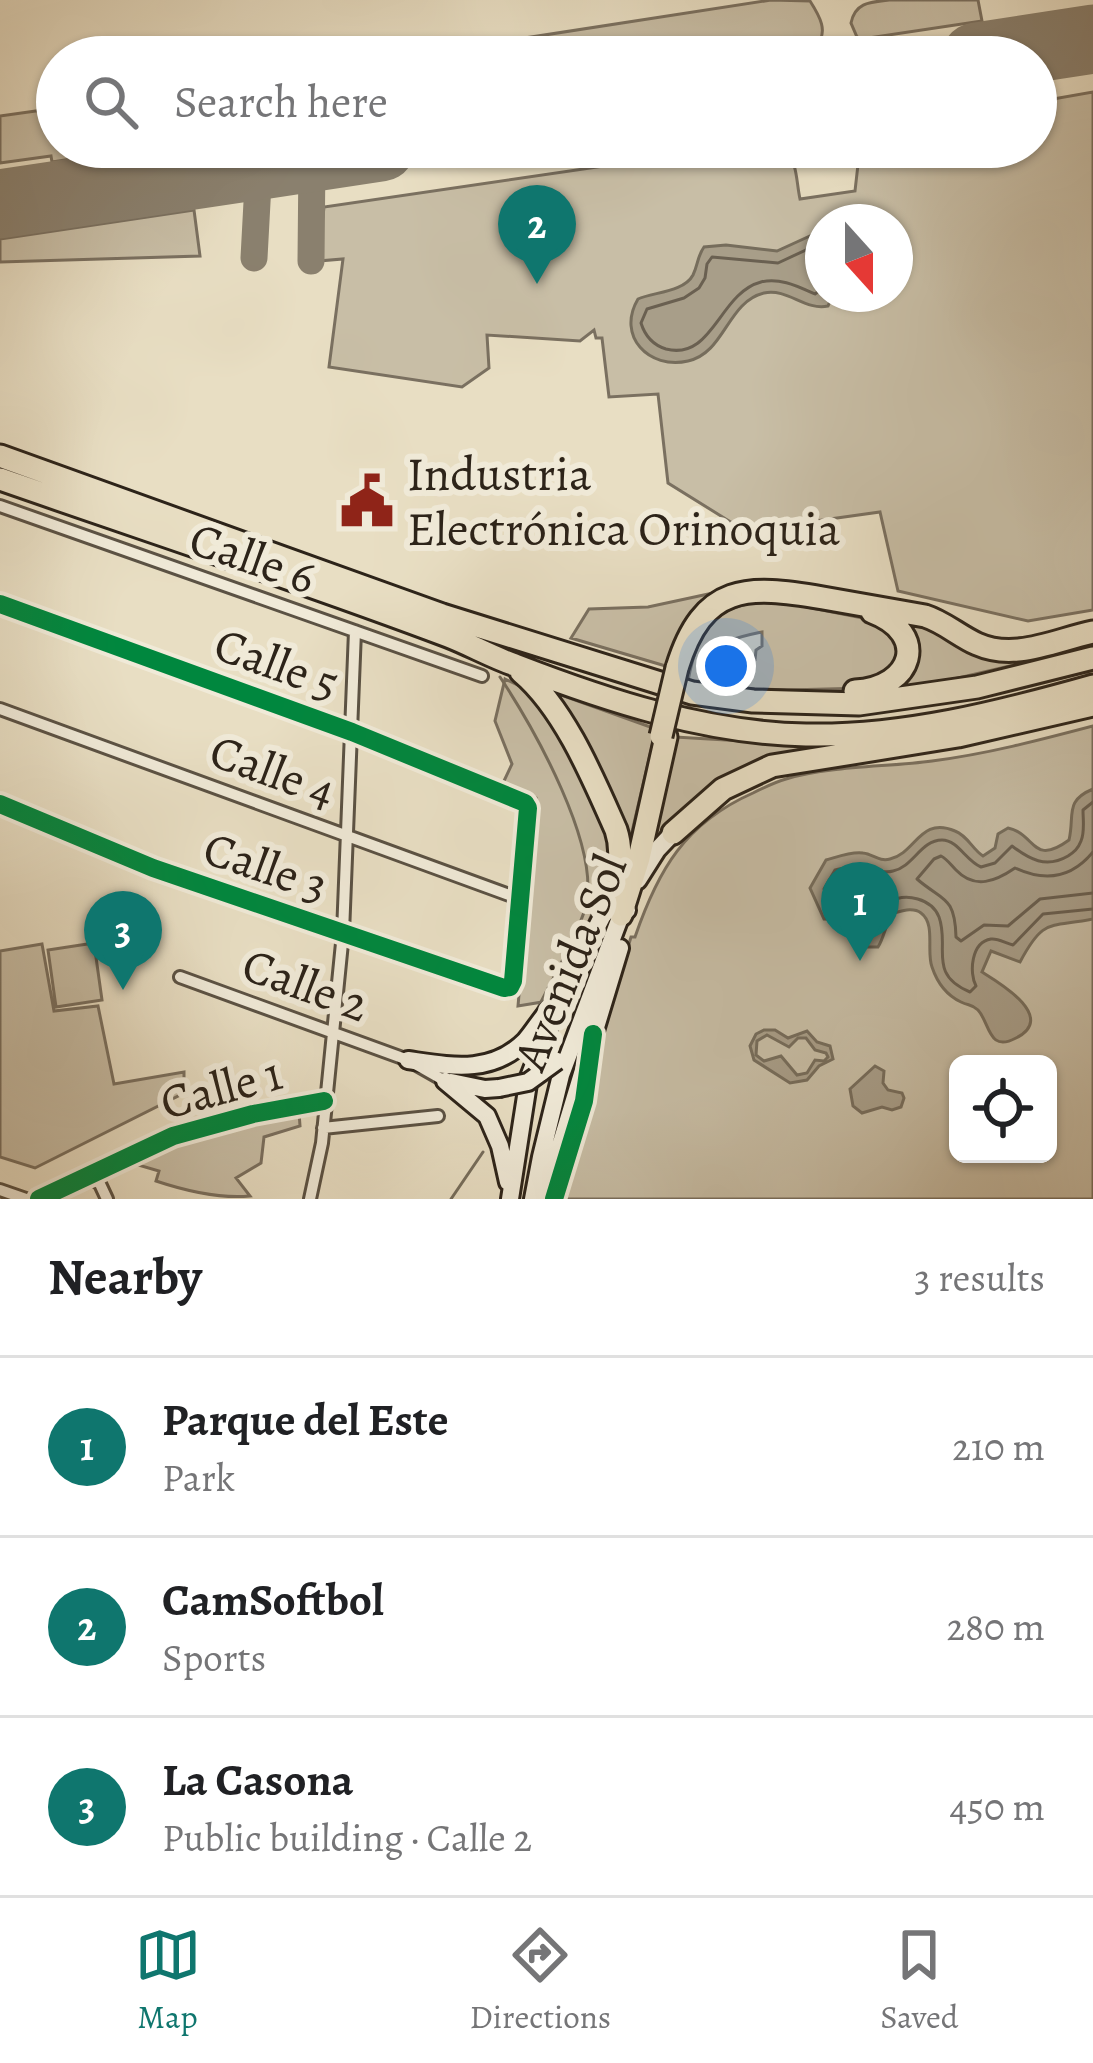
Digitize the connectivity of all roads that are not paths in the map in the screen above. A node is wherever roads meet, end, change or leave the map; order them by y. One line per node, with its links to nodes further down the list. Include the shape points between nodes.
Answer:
1 (0, 456): 12 (highway, via 442,615 665,686)
2 (0, 479): 8 (highway)
3 (0, 506): 5 (street, Calle 6)
4 (0, 604): 15 (street, Calle 5)
5 (355, 631): 10 (street, Calle 6); 15 (street)
6 (1093, 632): 9 (highway, via 1007,652 925,616 748,590 704,615 688,635)
7 (1093, 658): 12 (highway, via 884,701)
8 (511, 664): 11 (highway, via 699,724 807,735 882,733); 20 (highway, via 560,716 616,830)
9 (680, 669): 12 (highway, via 710,615 750,595 871,611 904,637 901,673 877,689); 20 (highway, bridge)
10 (482, 676)
11 (1093, 686)
12 (753, 701)
13 (1093, 705): 17 (highway, via 772,766 724,789)
14 (0, 709): 18 (street, Calle 4)
15 (352, 732): 18 (street); 19 (street, Calle 5, via 525,802)
16 (0, 805): 21 (street, Calle 3)
17 (673, 833): 20 (main road, Avenida Sol, via 646,865 628,909); 25 (main road, Avenida Sol, via 630,918)
18 (347, 836): 19 (street, Calle 4); 21 (street)
19 (520, 899): 21 (street, Calle 3, via 510,987)
20 (614, 911): 23 (main road, Avenida Sol); 26 (main road, Avenida Sol)
21 (343, 933): 24 (street)
22 (180, 977): 24 (street, Calle 2)
23 (558, 1003): 27 (main road, via 525,1041 487,1064); 34 (main road, Avenida Sol, via 529,1077)
24 (333, 1031): 27 (street, Calle 2); 29 (street)
25 (592, 1034): 41 (main road, Avenida Sol); 42 (street, Avenida Sol, via 584,1101)
26 (573, 1041): 28 (main road, bridge, via 528,1082 485,1089); 40 (main road, Avenida Sol)
27 (408, 1060): 28 (street, Avenida Sol)
28 (445, 1081): 34 (main road, via 487,1116)
29 (325, 1101): 31 (street); 32 (street, Calle 1, via 181,1134)
30 (438, 1117): 31 (street)
31 (323, 1128): 39 (street)
32 (75, 1184): 36 (street, Calle 1); 37 (street); 38 (street, via 92,1178)
33 (0, 1190): 35 (street)
34 (510, 1197)
35 (26, 1199)
36 (39, 1199)
37 (71, 1199)
38 (107, 1199)
39 (310, 1199)
40 (533, 1199)
41 (544, 1199)
42 (554, 1199)

